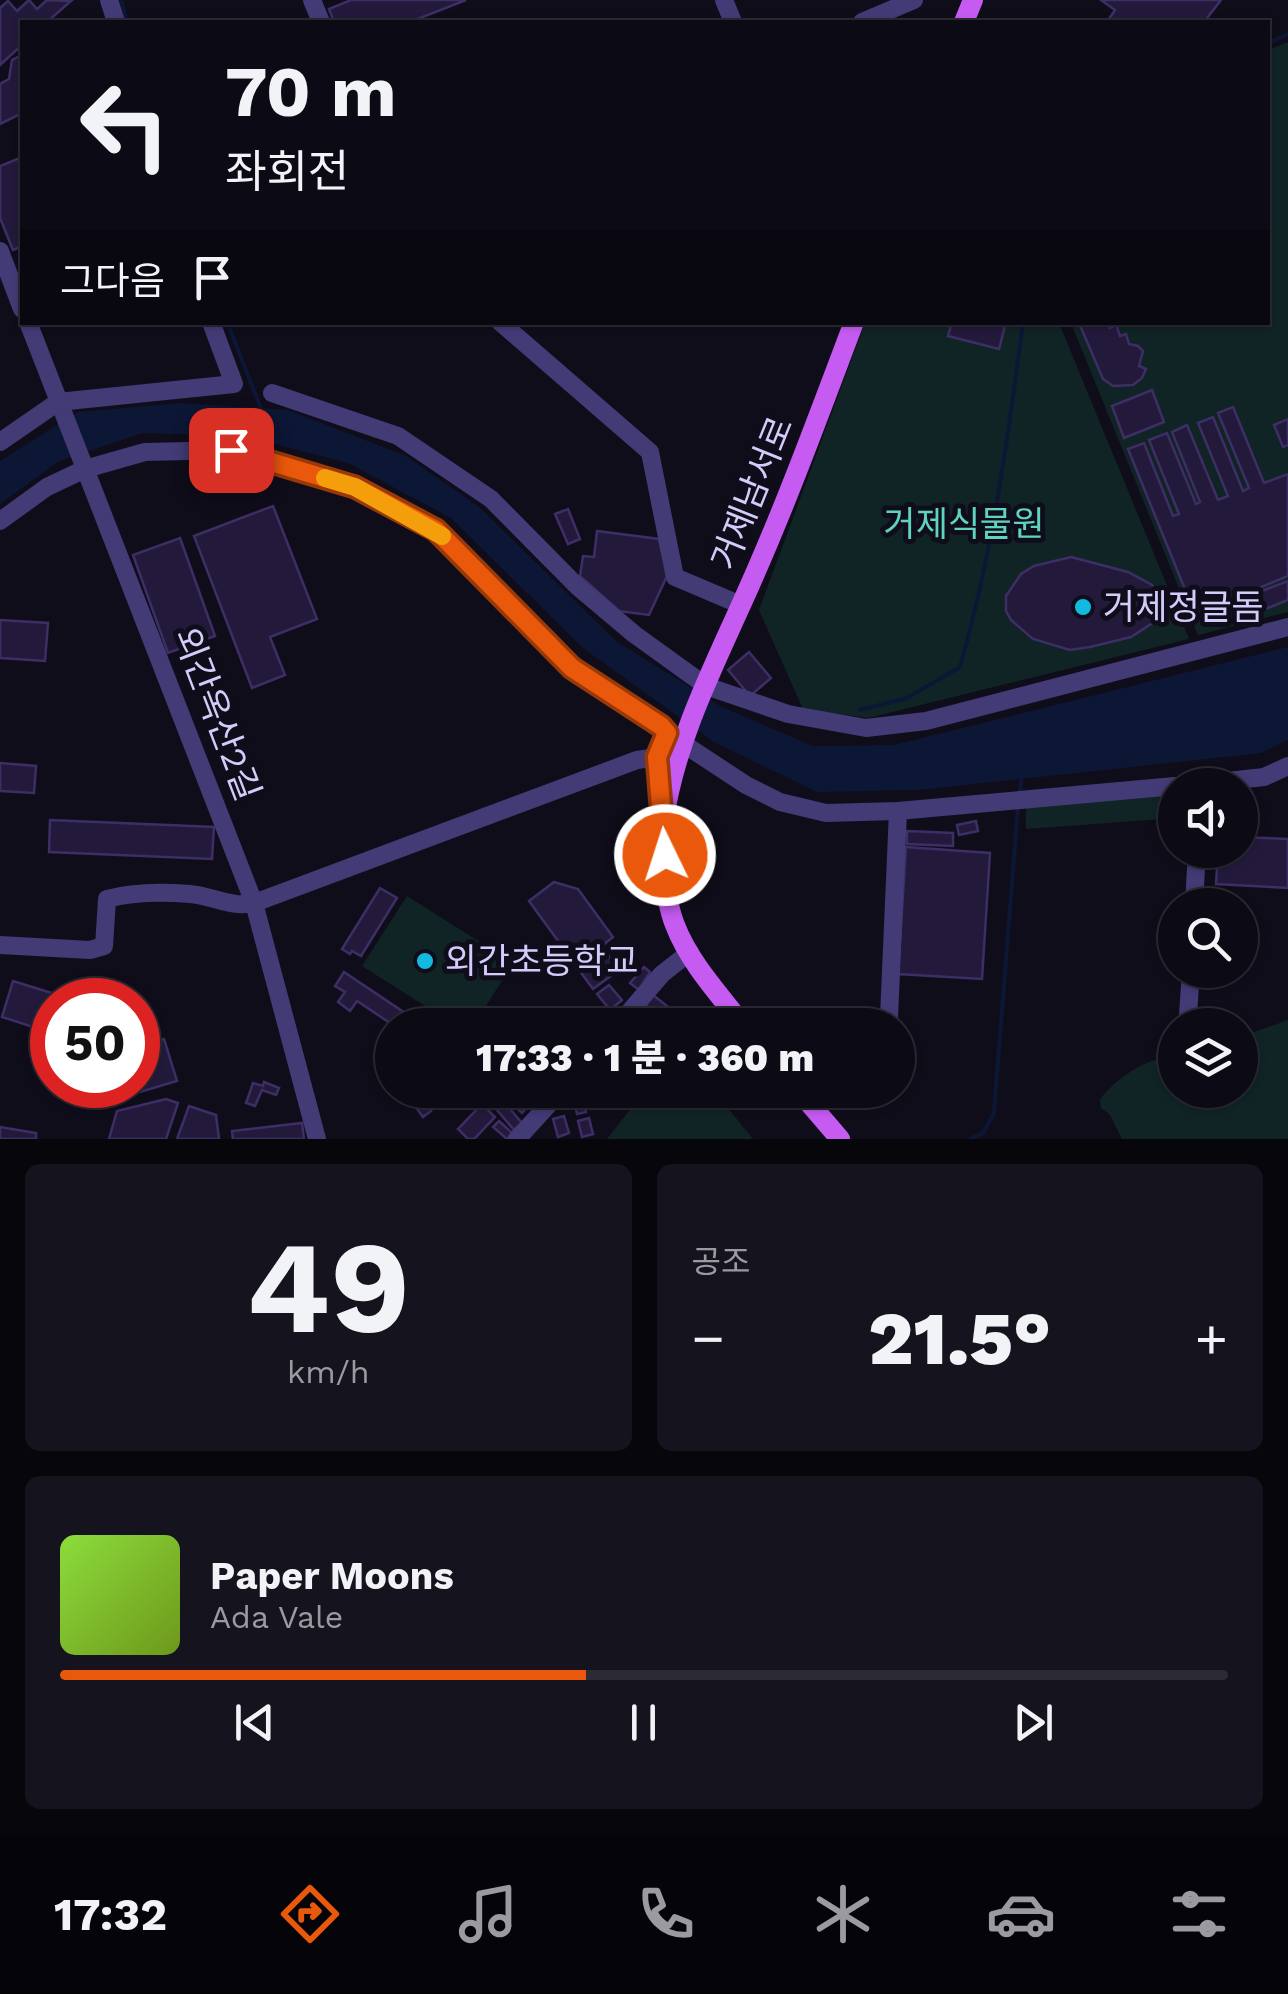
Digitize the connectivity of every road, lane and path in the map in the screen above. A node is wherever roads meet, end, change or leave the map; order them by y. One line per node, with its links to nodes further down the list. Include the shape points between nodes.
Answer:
1 (914, 0): 2 (street)
2 (867, 20)
3 (0, 251): 4 (street)
4 (20, 305)
5 (29, 325): 10 (street, 외간옥산2길)
6 (212, 325): 10 (street, via 234,384)
7 (503, 325): 14 (street, via 650,452 675,577)
8 (853, 325): 14 (main road, 거제남서로)
9 (272, 393): 16 (street, via 398,436 491,499 576,586)
10 (58, 402): 11 (street); 12 (street, 외간옥산2길)
11 (0, 442)
12 (85, 469): 13 (street); 17 (street, via 145,452 231,450 355,487 436,530 572,668); 24 (street, 외간옥산2길)
13 (0, 521)
14 (741, 606): 16 (main road, 거제남서로)
15 (1288, 627): 16 (street, via 926,721 866,728 788,714)
16 (706, 686): 17 (main road, 거제남서로)
17 (675, 739): 18 (street); 22 (street, via 780,802 826,814); 23 (main road)
18 (657, 757): 23 (street); 24 (street)
19 (1288, 766): 20 (street)
20 (1258, 778)
21 (1158, 788): 22 (street)
22 (898, 812): 29 (street)
23 (663, 822): 26 (main road, via 674,924)
24 (254, 903): 25 (street, via 192,894 120,896 108,899 104,946); 32 (street, 외간옥산2길)
25 (0, 945)
26 (690, 952): 27 (street); 28 (main road)
27 (633, 1008)
28 (731, 1008)
29 (890, 1008)
30 (545, 1108): 33 (street)
31 (813, 1108): 34 (main road)
32 (317, 1139)
33 (517, 1139)
34 (840, 1139)

